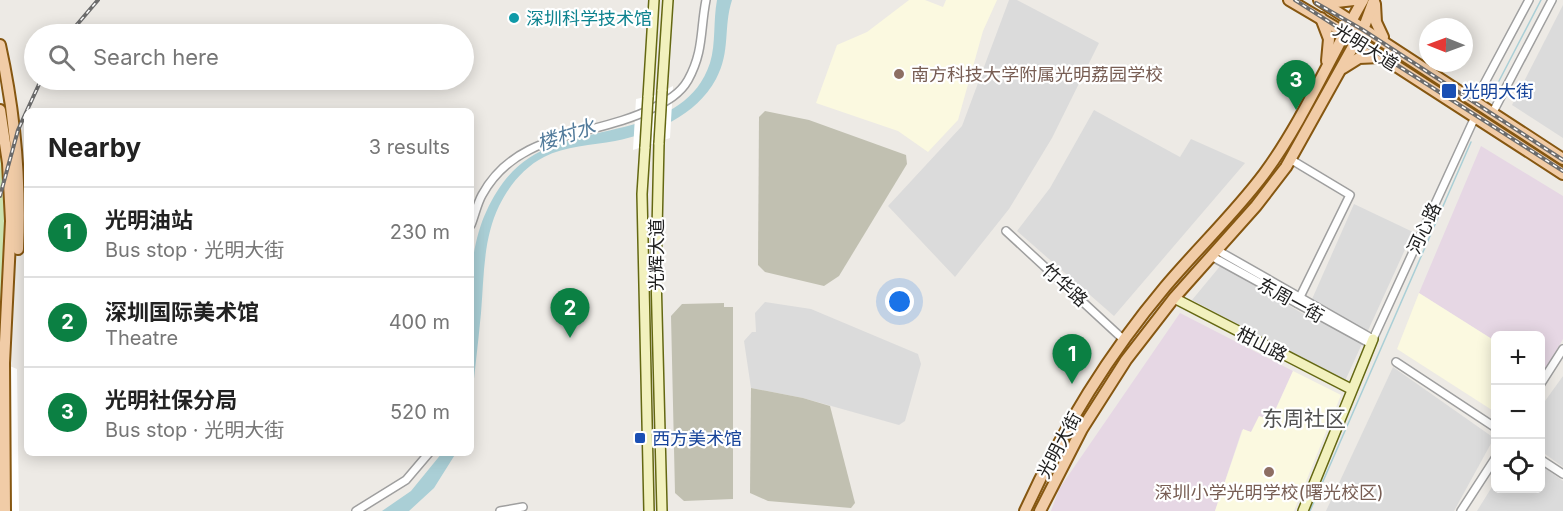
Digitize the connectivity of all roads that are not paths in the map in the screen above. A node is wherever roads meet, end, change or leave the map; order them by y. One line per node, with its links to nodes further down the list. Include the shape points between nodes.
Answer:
1 (654, 0): 49 (main road, 光辉大道, bridge, via 642,194)
2 (668, 0): 50 (main road, 光辉大道, bridge, via 656,274)
3 (706, 0): 28 (street, via 704,39 698,60 674,97 633,118 559,137 516,156 482,195)
4 (1289, 0): 11 (main road, 光明大道)
5 (1354, 0): 10 (main road, via 1336,4)
6 (1363, 0): 12 (main road, 光明大街)
7 (1375, 0): 13 (main road, 光明大街); 16 (main road, via 1376,22)
8 (1529, 0): 21 (street)
9 (1552, 0): 23 (street)
10 (1322, 1): 12 (main road, 光明大道)
11 (1320, 18): 14 (main road, 光明大道); 19 (main road, via 1329,39)
12 (1352, 20): 13 (main road, 光明大道); 14 (main road, 光明大街)
13 (1364, 27): 15 (main road, 光明大街); 16 (main road, 光明大道)
14 (1345, 33): 15 (main road, 光明大道); 19 (main road, 光明大街)
15 (1356, 40): 18 (main road, 光明大道); 20 (main road, 光明大街)
16 (1387, 42): 21 (main road, 光明大道)
17 (0, 45): 35 (main road, via 16,137 19,207 15,287)
18 (1384, 58): 20 (main road, via 1359,58); 24 (main road, 光明大道)
19 (1325, 69): 33 (main road, 光明大街, via 1261,178)
20 (1338, 72): 25 (main road, 光明大街)
21 (1475, 101): 23 (main road, 光明大道)
22 (0, 110): 35 (main road, via 11,211)
23 (1492, 112): 26 (main road, 光明大道)
24 (1475, 117): 27 (main road, 光明大道); 34 (street, 河心路)
25 (1290, 159): 30 (main road, 光明大街, via 1256,206); 32 (street, via 1350,195)
26 (1563, 159)
27 (1563, 174)
28 (474, 217)
29 (1005, 231): 33 (street, 竹华路)
30 (1214, 253): 31 (main road, 光明大街); 32 (street, 东周一街)
31 (1174, 298): 39 (main road, 柑山路); 52 (main road, 光明大街, via 1096,404)
32 (1299, 300): 34 (street, 东周一街)
33 (1124, 340): 51 (main road, 光明大街, via 1070,423)
34 (1372, 342): 39 (main road)
35 (4, 348): 46 (main road)
36 (1563, 349): 38 (street)
37 (1396, 362): 40 (street)
38 (1545, 377)
39 (1351, 390): 53 (main road)
40 (1491, 425)
41 (426, 456): 47 (street, via 406,480)
42 (1545, 462): 44 (street)
43 (1491, 465): 54 (street)
44 (1563, 474)
45 (523, 507): 48 (street)
46 (5, 511)
47 (356, 511)
48 (500, 511)
49 (649, 511)
50 (662, 511)
51 (1025, 511)
52 (1040, 511)
53 (1303, 511)
54 (1461, 511)

